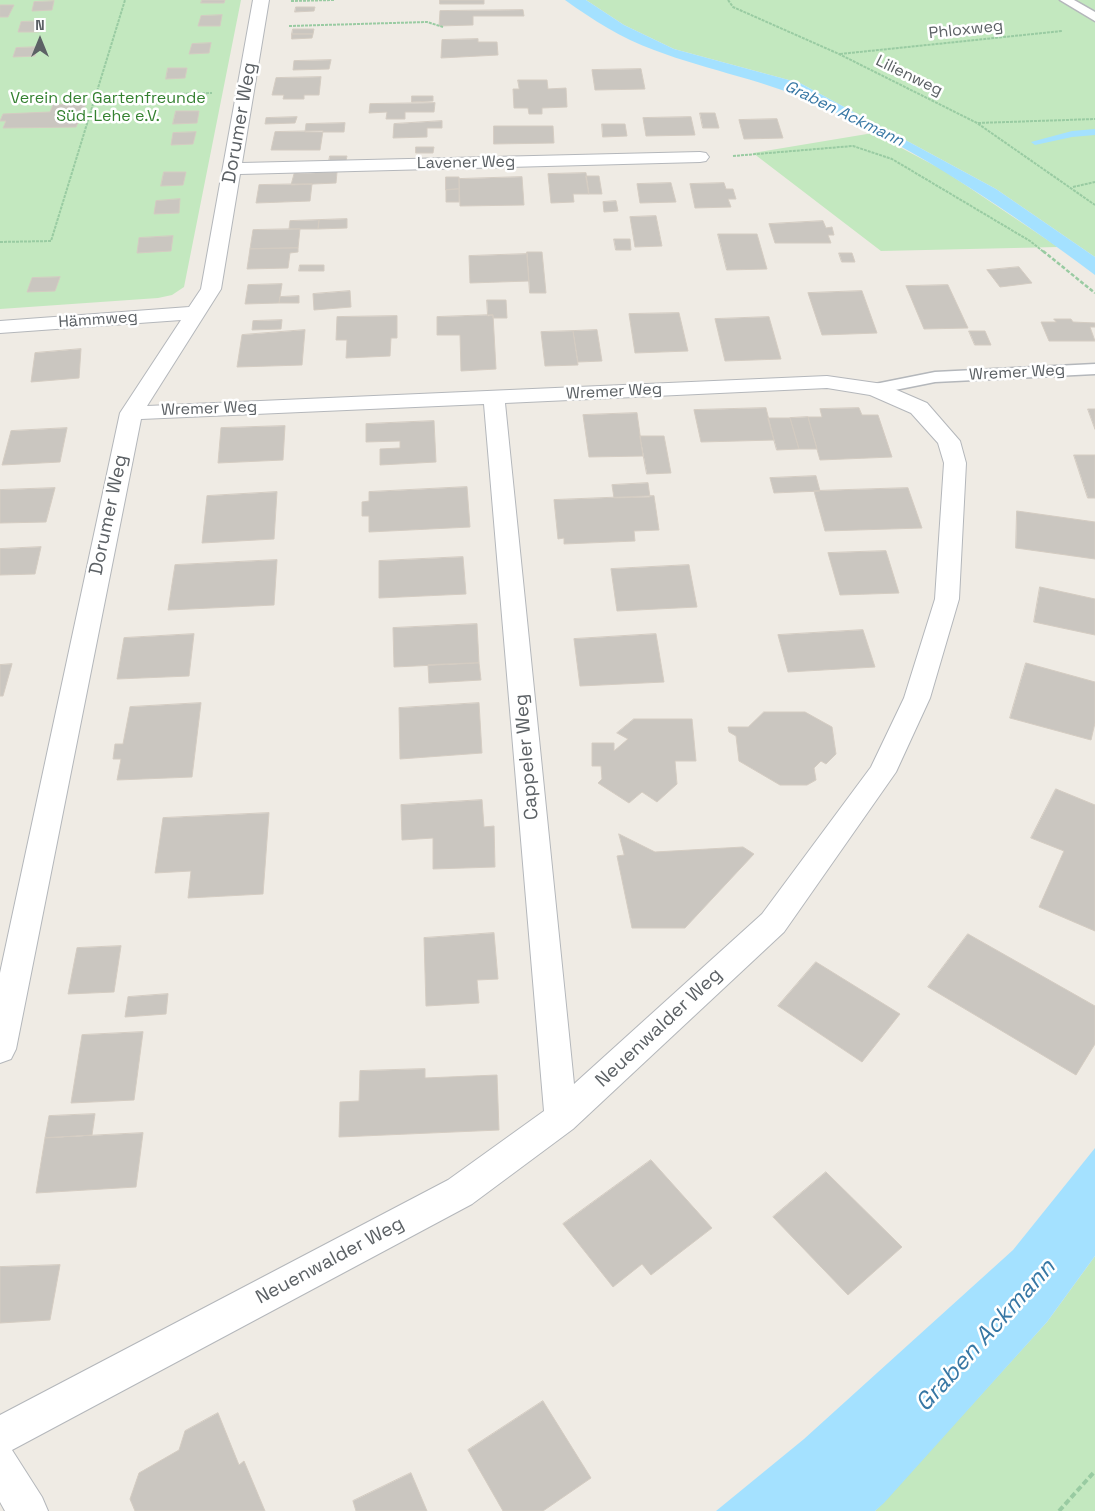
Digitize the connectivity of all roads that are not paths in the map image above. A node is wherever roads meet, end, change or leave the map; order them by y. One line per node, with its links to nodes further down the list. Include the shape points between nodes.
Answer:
1 (1066, 0): 3 (lane)
2 (261, 1): 5 (street, Dorumer Weg)
3 (1095, 17)
4 (700, 157): 5 (street, Lavener Weg)
5 (232, 169): 6 (street, Dorumer Weg, via 210,288)
6 (195, 313): 7 (street, Hämmweg); 11 (street, Dorumer Weg)
7 (0, 327)
8 (1095, 369): 9 (lane, Wremer Weg, via 935,377)
9 (875, 389): 10 (street, Wremer Weg, via 827,382); 14 (street, Neuenwalder Weg, via 919,408 949,441 955,464 947,599 917,698 882,772 773,923)
10 (494, 397): 11 (street, Wremer Weg); 14 (street, Cappeler Weg)
11 (131, 413): 12 (street, Dorumer Weg)
12 (7, 981): 13 (street, Dorumer Weg)
13 (0, 1049)
14 (561, 1118): 15 (street, Neuenwalder Weg, via 460,1192)
15 (0, 1436)
16 (0, 1465): 17 (street)
17 (28, 1511)

